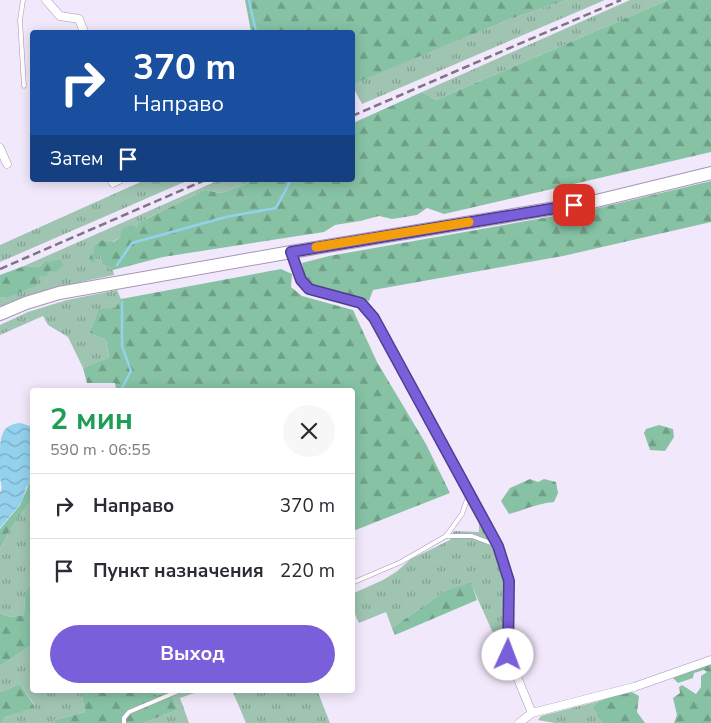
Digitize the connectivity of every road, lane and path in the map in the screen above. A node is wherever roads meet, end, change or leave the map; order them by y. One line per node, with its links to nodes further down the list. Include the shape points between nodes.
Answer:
1 (23, 0): 4 (lane, via 20,20)
2 (46, 0): 3 (street, via 60,16 79,19)
3 (83, 30)
4 (24, 86)
5 (0, 148): 6 (street)
6 (7, 164)
7 (711, 173): 8 (main road, via 592,202)
8 (291, 252): 9 (main road, via 59,293); 10 (street, via 301,280 309,289 361,303 374,318)
9 (0, 314)
10 (470, 492): 11 (lane, via 462,514); 12 (street)
11 (446, 536): 12 (lane, via 472,536); 13 (lane, via 401,562)
12 (498, 546): 16 (street, via 509,581 508,655)
13 (355, 582)
14 (711, 660): 16 (street, via 634,687)
15 (174, 693): 17 (lane, via 129,712)
16 (532, 713): 18 (street)
17 (124, 723)
18 (519, 723)

